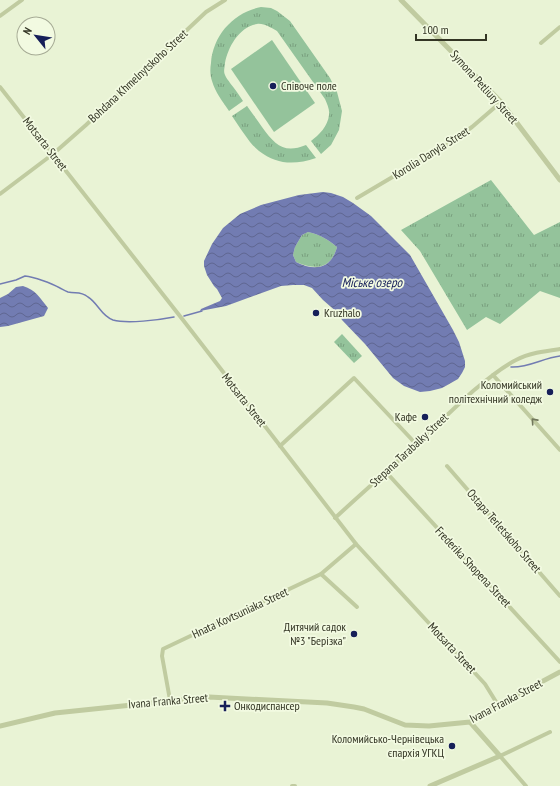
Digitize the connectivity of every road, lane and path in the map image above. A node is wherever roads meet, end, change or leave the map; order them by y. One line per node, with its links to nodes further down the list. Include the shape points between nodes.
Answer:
1 (22, 0): 4 (street)
2 (225, 0): 9 (street, Bohdana Khmelnytskoho Street, via 206,12)
3 (400, 0): 8 (street, Symona Petliury Street)
4 (0, 16)
5 (560, 27): 6 (street)
6 (541, 43)
7 (0, 87): 9 (street, Motsarta Street)
8 (501, 102): 10 (street, Symona Petliury Street); 12 (street, Korolia Danyla Street, via 445,146)
9 (53, 154): 11 (street, Bohdana Khmelnytskoho Street); 16 (street, Motsarta Street)
10 (560, 180)
11 (0, 194)
12 (357, 198)
13 (560, 349): 14 (street, Stepana Tarabalky Street, via 514,361)
14 (493, 375): 15 (street, Stepana Tarabalky Street); 17 (street, one-way to 14)
15 (416, 444): 16 (street, via 354,378); 19 (street, Stepana Tarabalky Street)
16 (280, 446): 20 (street, Motsarta Street)
17 (560, 450)
18 (447, 466): 23 (street, Ostapa Terletskoho Street)
19 (386, 472): 20 (street, Stepana Tarabalky Street); 25 (street, Frederika Shopena Street)
20 (335, 518): 21 (street, Motsarta Street)
21 (356, 544): 22 (street, Hnata Kovtsuniaka Street); 28 (street, Motsarta Street, via 486,686)
22 (320, 574): 24 (street); 27 (street, Hnata Kovtsuniaka Street, via 163,649)
23 (560, 596)
24 (357, 607)
25 (560, 662)
26 (560, 672): 28 (street, Ivana Franka Street)
27 (170, 700): 29 (street, Ivana Franka Street, via 209,696 327,703 360,708 401,724 416,726); 30 (street, Ivana Franka Street, via 55,713)
28 (498, 705): 29 (street, Ivana Franka Street)
29 (470, 722): 32 (street)
30 (0, 726)
31 (550, 732): 32 (street)
32 (500, 756): 33 (street); 34 (street)
33 (430, 786)
34 (526, 786)

